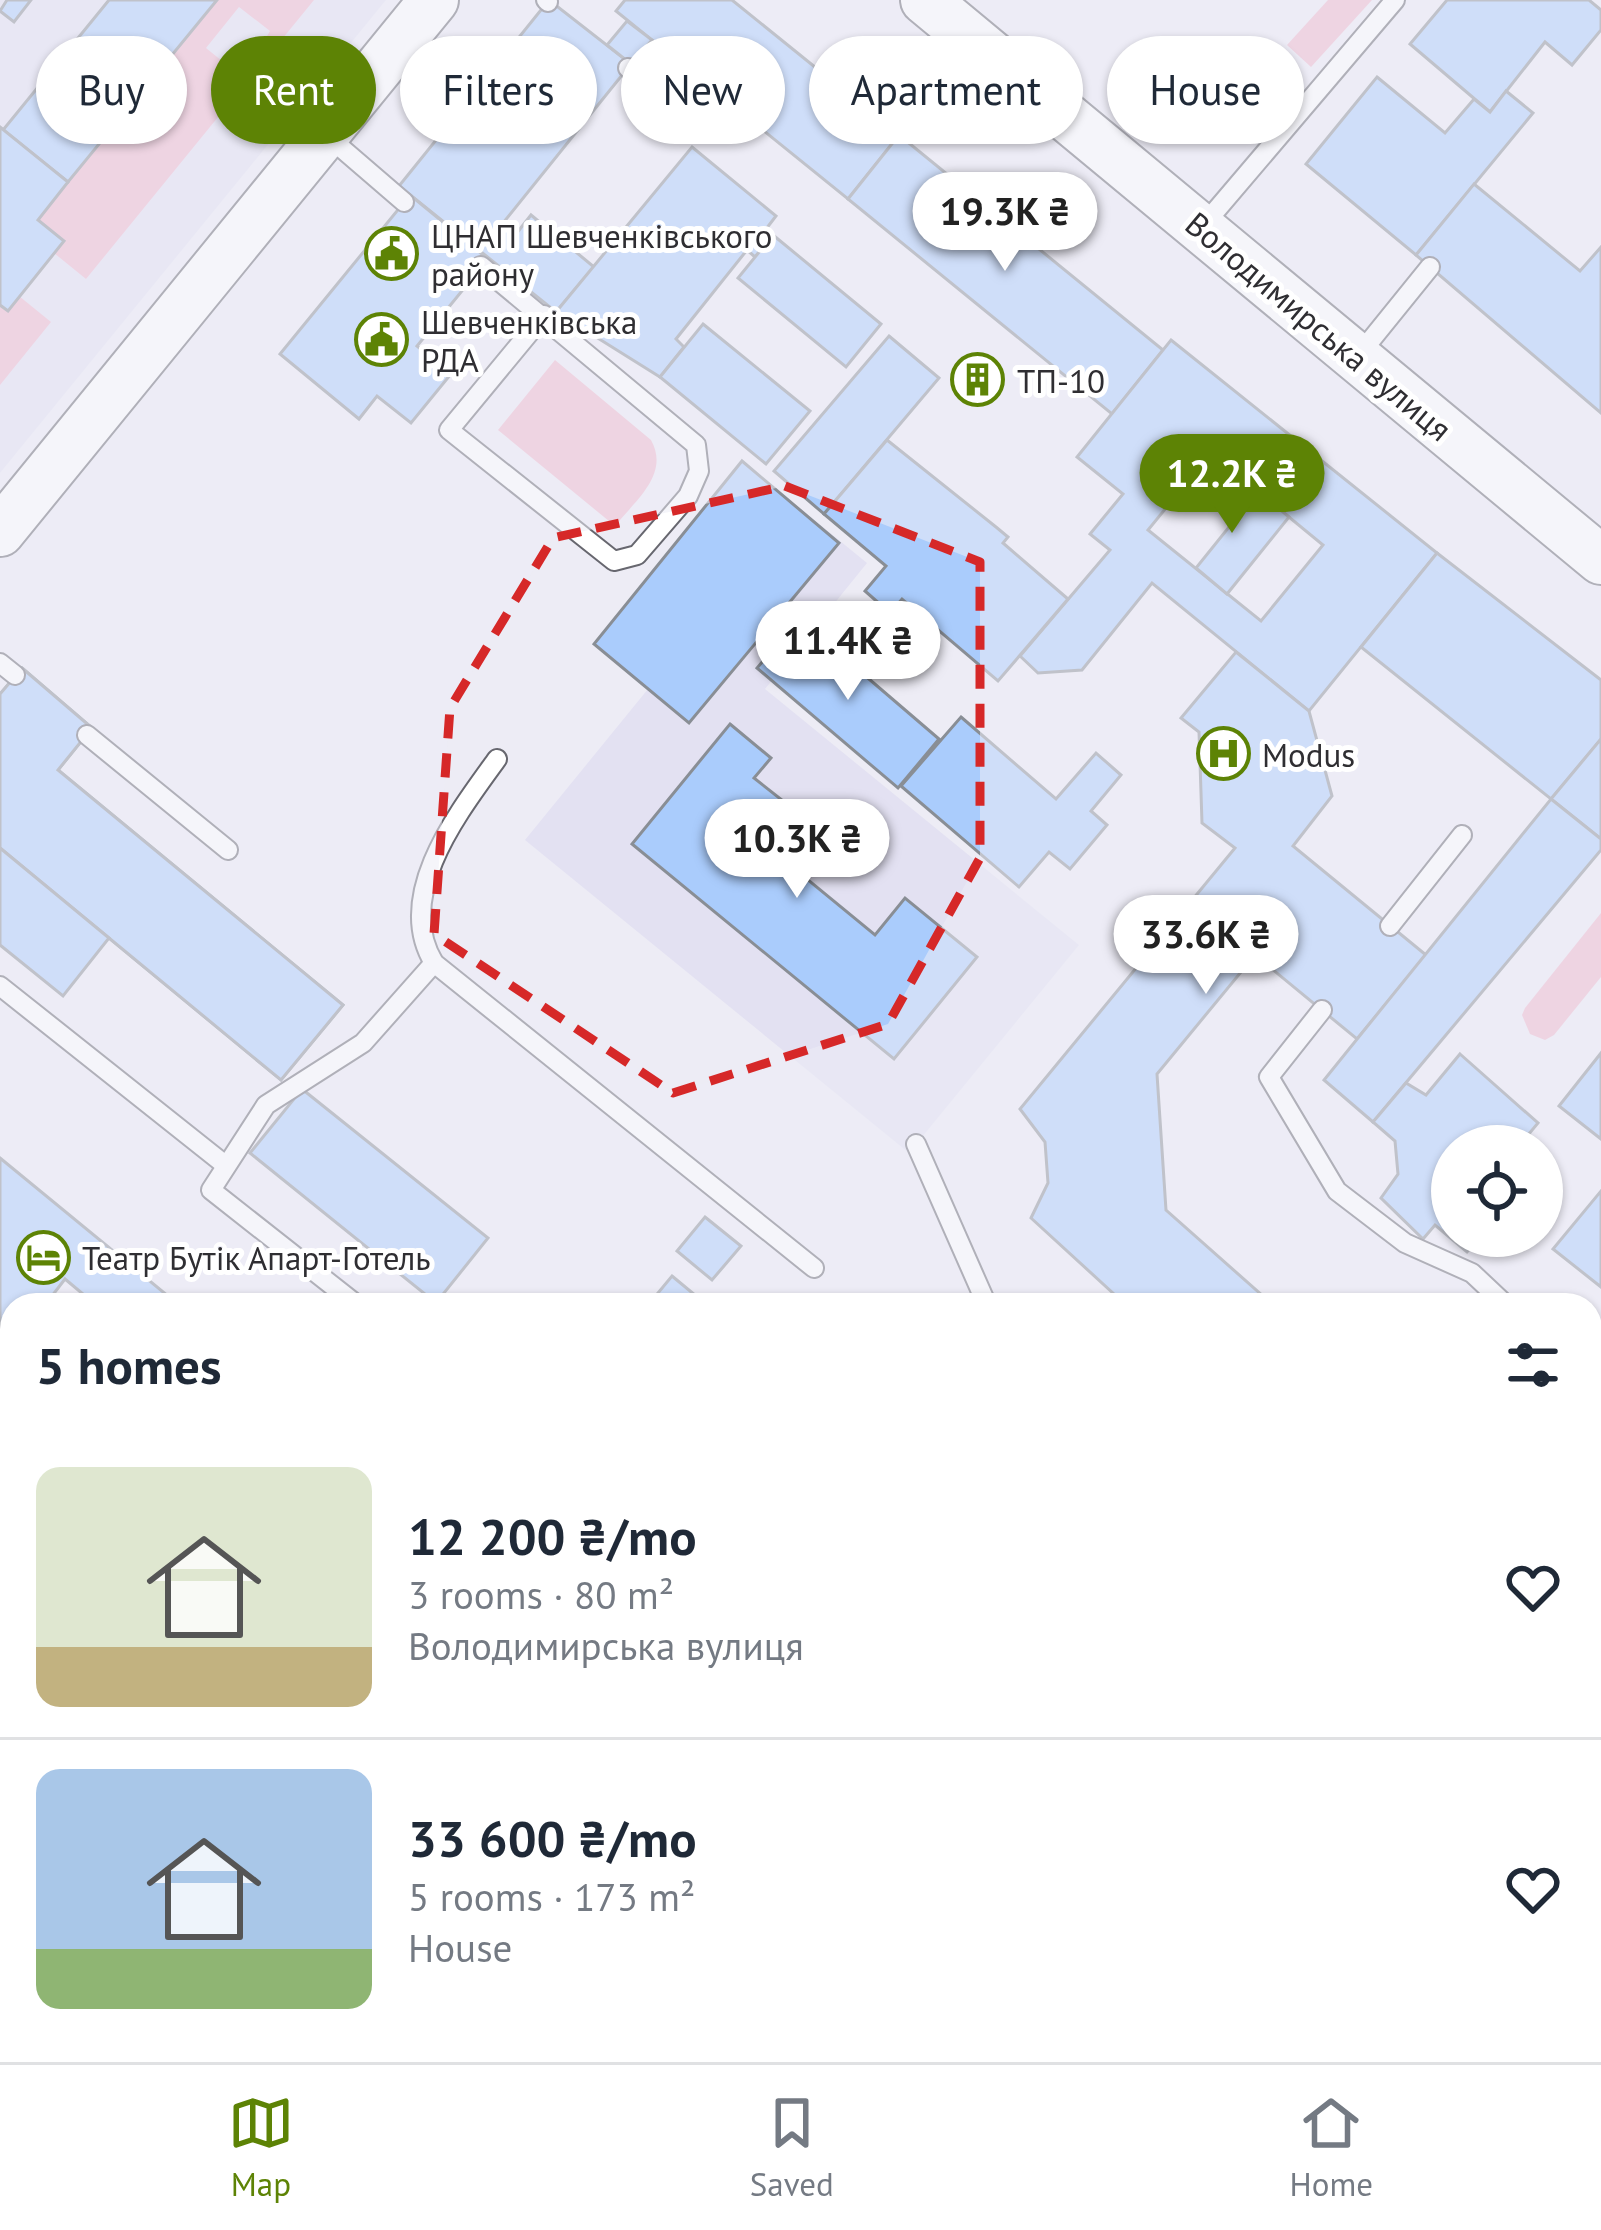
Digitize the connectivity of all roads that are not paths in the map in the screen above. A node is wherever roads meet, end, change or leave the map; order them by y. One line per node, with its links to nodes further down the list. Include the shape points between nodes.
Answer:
1 (434, 0): 4 (main road)
2 (926, 0): 8 (main road, Володимирська вулиця)
3 (1395, 0): 8 (lane)
4 (376, 71)
5 (317, 144): 13 (main road)
6 (337, 144): 7 (lane)
7 (404, 202)
8 (1201, 228): 12 (main road, Володимирська вулиця)
9 (481, 266): 11 (lane)
10 (1430, 267): 12 (lane)
11 (544, 315): 11 (lane, via 696,445 699,471 688,496 637,555 614,561 449,430)
12 (1357, 357): 14 (main road, Володимирська вулиця)
13 (0, 532)
14 (1601, 560)
15 (87, 735): 18 (lane)
16 (497, 759): 20 (lane, via 445,837 427,882 419,926)
17 (1462, 835): 19 (lane)
18 (228, 850)
19 (1390, 926)
20 (434, 963): 24 (lane, via 363,1043 266,1105); 25 (lane)
21 (0, 986): 24 (lane)
22 (1322, 1010): 28 (lane, via 1269,1077 1337,1191 1405,1243 1472,1273)
23 (916, 1144): 27 (lane)
24 (224, 1164): 26 (lane, via 211,1190)
25 (814, 1268)
26 (342, 1293)
27 (981, 1293)
28 (1493, 1293)

